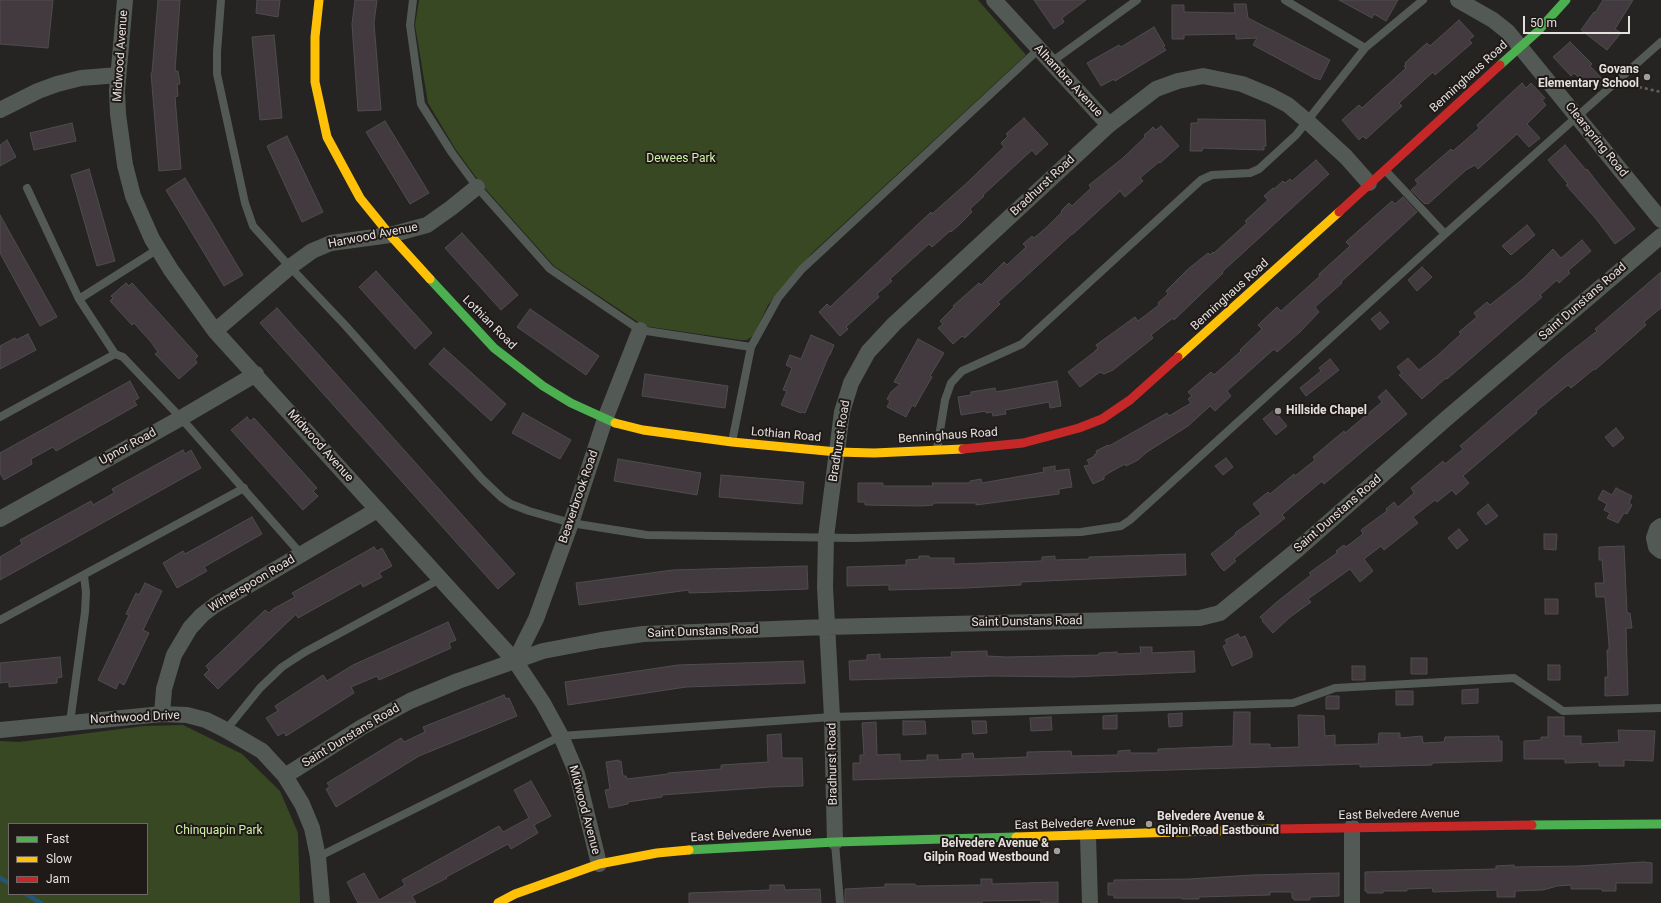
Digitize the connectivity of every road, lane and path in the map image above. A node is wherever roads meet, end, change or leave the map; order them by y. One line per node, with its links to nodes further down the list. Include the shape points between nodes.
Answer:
1 (125, 0): 16 (street, Midwood Avenue)
2 (221, 0): 32 (lane, via 217,74 245,203 253,226)
3 (319, 0): 29 (street, Lothian Road, via 315,37 315,82 327,137 360,198)
4 (413, 0): 25 (lane, via 410,25 421,104)
5 (994, 0): 14 (street, Alhambra Avenue)
6 (1137, 0): 15 (lane)
7 (1285, 0): 13 (lane)
8 (1423, 0): 13 (lane)
9 (1458, 0): 12 (street, Clearspring Road, via 1493,20 1508,32)
10 (1566, 0): 12 (street, Benninghaus Road)
11 (1661, 42): 20 (lane)
12 (1520, 47): 20 (street, Clearspring Road); 23 (street, Benninghaus Road)
13 (1365, 48): 21 (lane)
14 (1039, 49): 15 (street, Alhambra Avenue); 36 (lane, via 802,269 778,298)
15 (1050, 63): 22 (street, Alhambra Avenue)
16 (118, 75): 19 (street, via 81,78 57,84); 31 (street, Midwood Avenue, via 118,114 125,165 141,216)
17 (1639, 87): 18 (path)
18 (1661, 92)
19 (0, 110)
20 (1577, 117): 27 (street, Clearspring Road); 28 (lane)
21 (1307, 121): 22 (street, Alhambra Avenue, via 1288,105 1271,96 1242,84 1203,76 1156,89); 24 (street, Alhambra Avenue, via 1346,157); 43 (lane, via 1296,135 1259,169 1250,173 1212,175 1201,180 1022,344 962,371 951,383 945,400)
22 (1109, 125): 44 (street, Bradhurst Road, via 894,324 868,352 851,383 842,412)
23 (1385, 169): 24 (street, Benninghaus Road); 28 (lane)
24 (1369, 183): 43 (street, Benninghaus Road, via 1269,276 1117,410 1079,428 1023,443)
25 (477, 187): 29 (street, Harwood Avenue, via 427,225); 34 (lane, via 550,269)
26 (27, 188): 33 (lane)
27 (1661, 220)
28 (1445, 234): 50 (lane, via 1121,526 1081,532)
29 (390, 235): 32 (street, Harwood Avenue, via 331,243 312,251); 41 (street, Lothian Road, via 494,348 543,386)
30 (1661, 236): 56 (street, Saint Dunstans Road, via 1297,550 1220,613 1200,618)
31 (158, 249): 33 (lane); 35 (street, Midwood Avenue)
32 (290, 267): 35 (street, Harwood Avenue); 48 (lane, via 476,473 502,498 529,511)
33 (79, 299): 37 (lane)
34 (640, 330): 36 (lane); 41 (street, Beaverbrook Road)
35 (215, 331): 38 (street, Midwood Avenue)
36 (751, 347): 42 (lane)
37 (115, 354): 39 (lane); 40 (lane, via 123,357)
38 (256, 374): 40 (street, Upnor Road); 46 (street, Midwood Avenue)
39 (0, 417)
40 (181, 418): 45 (lane); 47 (street, Upnor Road)
41 (605, 419): 42 (street, Lothian Road, via 643,430); 48 (street, Beaverbrook Road)
42 (732, 442): 44 (street, Lothian Road)
43 (937, 450): 44 (street, Benninghaus Road)
44 (837, 452): 50 (street, Bradhurst Road)
45 (244, 488): 52 (lane); 53 (lane)
46 (377, 510): 52 (street, Witherspoon Road); 54 (street, Midwood Avenue)
47 (0, 519)
48 (571, 523): 50 (lane, via 647,535); 57 (street, Beaverbrook Road, via 536,619)
49 (1661, 526): 51 (street, via 1654,533 1656,547)
50 (826, 537): 56 (street, Bradhurst Road)
51 (1661, 551)
52 (301, 554): 59 (street, Witherspoon Road, via 215,605 190,628 169,668)
53 (84, 576): 55 (lane); 61 (lane, via 85,612)
54 (440, 579): 57 (street, Midwood Avenue); 63 (lane, via 282,667 260,688)
55 (0, 620)
56 (826, 627): 57 (street, Saint Dunstans Road, via 643,634 543,651); 60 (street, Bradhurst Road)
57 (515, 661): 64 (street, Midwood Avenue, via 544,703); 65 (street, Saint Dunstans Road, via 458,680 410,701 362,727)
58 (1661, 708): 60 (lane, via 1562,711 1514,678 1335,688 1293,703)
59 (162, 714): 61 (street, Northwood Drive); 63 (street, Northwood Drive, via 186,715 206,720)
60 (832, 717): 64 (lane); 69 (street, Bradhurst Road)
61 (70, 722): 62 (street, Northwood Drive)
62 (0, 730)
63 (226, 730): 65 (street, Northwood Drive, via 262,751)
64 (561, 736): 70 (lane); 71 (street, Midwood Avenue, via 577,774)
65 (285, 776): 70 (street, Northwood Drive, via 302,804 312,828)
66 (1661, 824): 67 (street, East Belvedere Avenue)
67 (1352, 827): 68 (street, East Belvedere Avenue); 76 (street)
68 (1088, 836): 69 (street, East Belvedere Avenue); 75 (street)
69 (835, 842): 71 (street, East Belvedere Avenue, via 708,848 656,853); 74 (lane)
70 (318, 857): 72 (street, Northwood Drive)
71 (599, 864): 73 (street, East Belvedere Avenue, via 515,894)
72 (322, 903)
73 (498, 903)
74 (840, 903)
75 (1090, 903)
76 (1352, 903)

